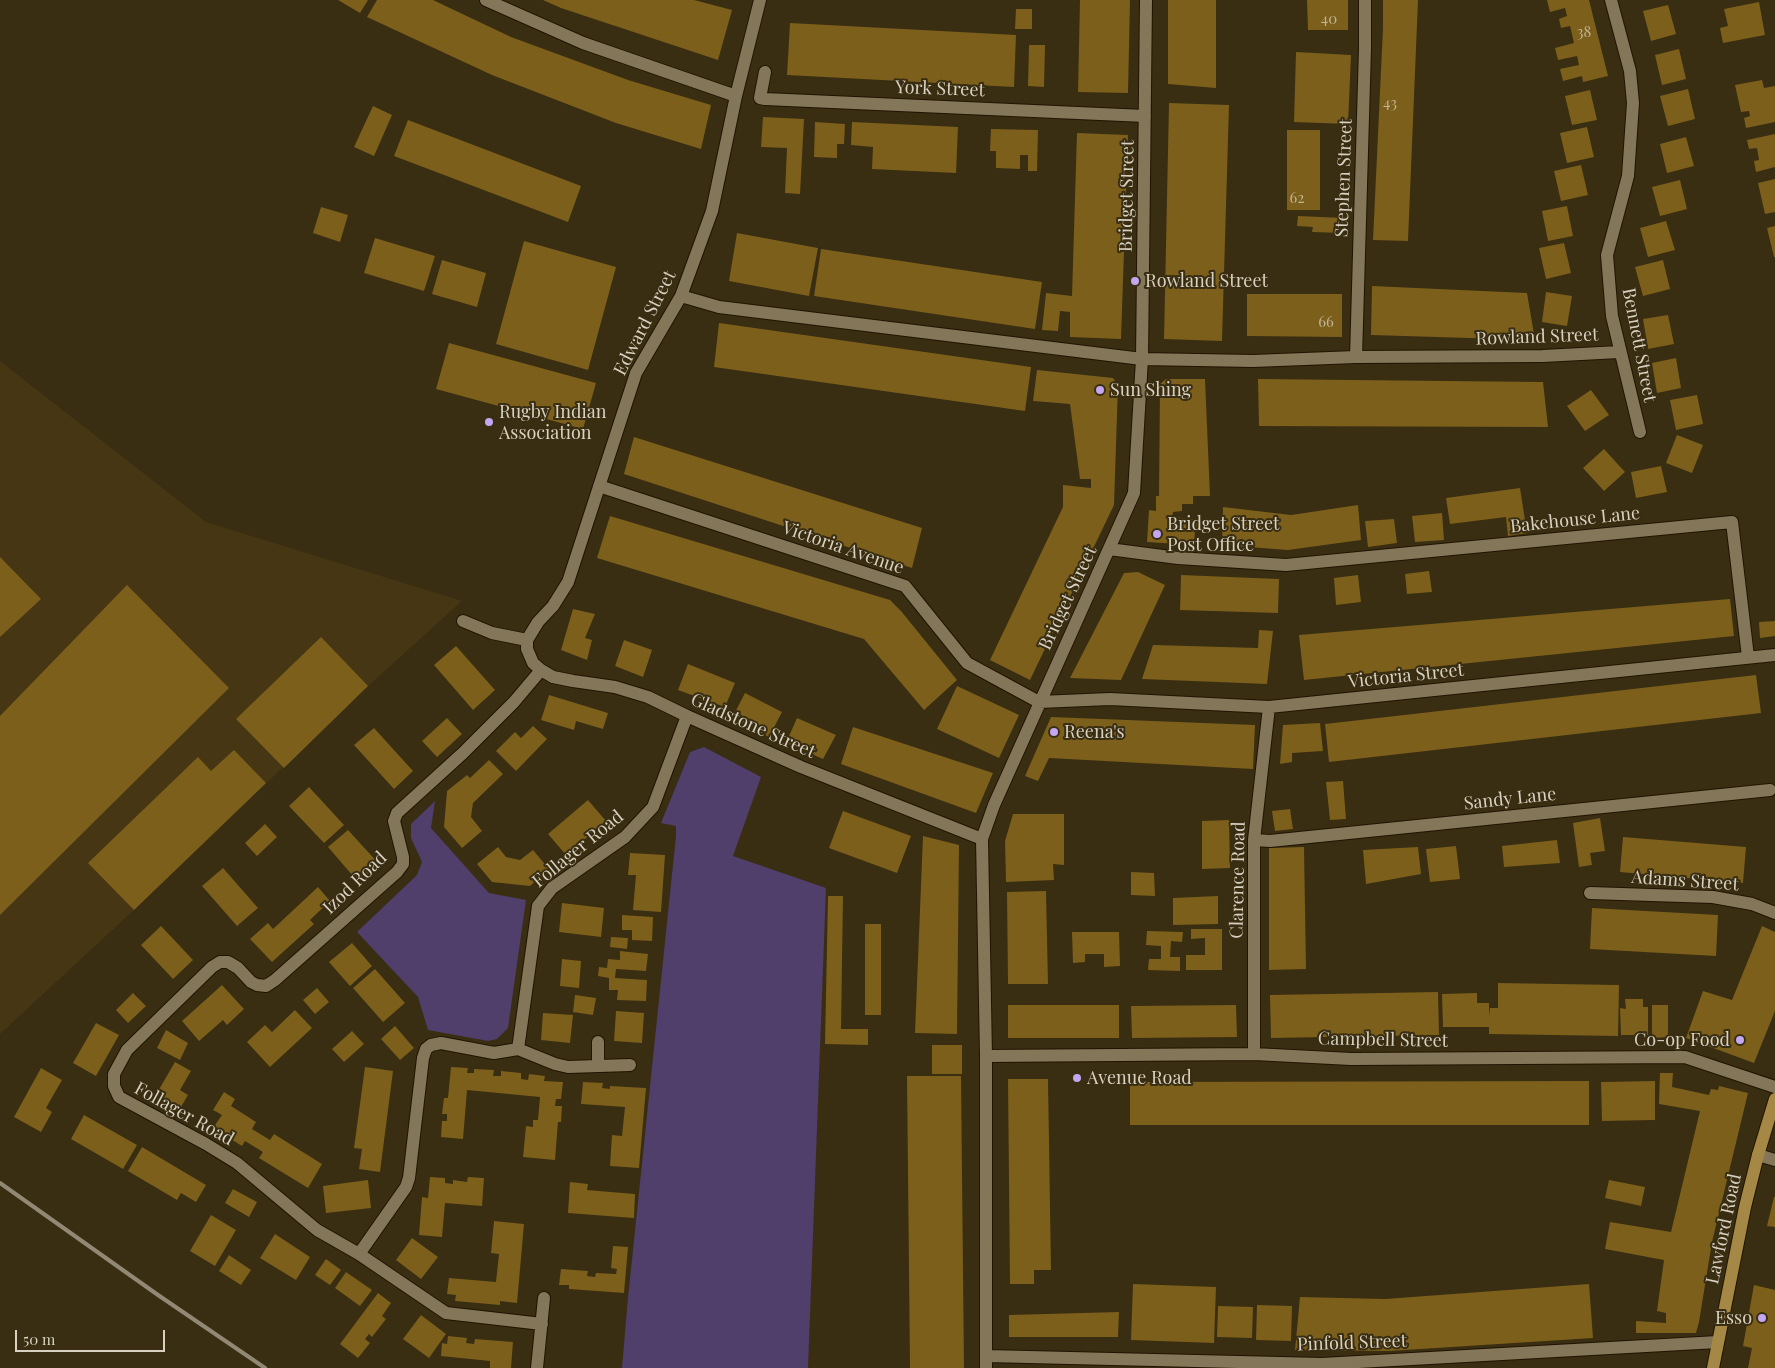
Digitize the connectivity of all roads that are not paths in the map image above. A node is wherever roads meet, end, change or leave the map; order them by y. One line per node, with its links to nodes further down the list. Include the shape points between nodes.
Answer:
1 (486, 0): 7 (street, via 583,43)
2 (760, 0): 7 (street, Edward Street)
3 (1146, 0): 8 (street, Bridget Street)
4 (1365, 0): 11 (street, Stephen Street)
5 (1611, 0): 10 (street, Bennett Street, via 1630,71 1633,103 1628,176 1608,255 1612,316)
6 (765, 72): 8 (street, York Street, via 760,98 765,100)
7 (736, 96): 9 (street, Edward Street, via 712,211)
8 (1145, 116): 12 (street, Bridget Street)
9 (681, 296): 12 (street, Rowland Street, via 719,307); 14 (street, Edward Street, via 636,373)
10 (1619, 352): 11 (street, Rowland Street, via 1543,356); 13 (street, Bennett Street)
11 (1356, 357): 12 (street, Rowland Street, via 1253,361)
12 (1142, 359): 15 (street, Bridget Street, via 1134,493)
13 (1640, 432)
14 (599, 486): 17 (street, Edward Street, via 568,582); 21 (street, Victoria Avenue, via 905,586 967,663)
15 (1110, 548): 19 (street, Bakehouse Lane, via 1178,558 1286,565 1732,522); 21 (street, Bridget Street)
16 (463, 621): 17 (street, via 492,633)
17 (527, 640): 20 (street, via 529,657)
18 (1775, 655): 19 (street, Victoria Street)
19 (1748, 657): 22 (street, Victoria Street)
20 (541, 670): 23 (street, Gladstone Street, via 553,677 640,694); 29 (street, Izod Road, via 463,753 397,813 394,821 403,857 397,872 266,986 251,982)
21 (1039, 702): 22 (street, Victoria Street, via 1110,699); 25 (street)
22 (1269, 707): 26 (street, Clarence Road)
23 (687, 716): 25 (street, Gladstone Street, via 801,767); 31 (street, Follager Road, via 653,807 625,837 552,888 538,906)
24 (1770, 790): 26 (street, Sandy Lane, via 1270,841)
25 (982, 839): 33 (street)
26 (1254, 840): 32 (street, Clarence Road)
27 (1590, 893): 28 (street, Adams Street, via 1714,897 1752,904)
28 (1775, 913)
29 (228, 962): 40 (street, Follager Road, via 212,967 127,1050 114,1074 116,1092 119,1097 237,1163 316,1230)
30 (598, 1042): 35 (street)
31 (518, 1049): 35 (street, via 568,1067); 40 (street, via 494,1053 441,1043 426,1049 409,1178)
32 (1254, 1054): 33 (street, Campbell Street); 36 (street, Campbell Street, via 1351,1059 1685,1057)
33 (986, 1056): 44 (street)
34 (630, 1065): 35 (street)
35 (598, 1066)
36 (1775, 1087)
37 (1775, 1099): 38 (main road, Lawford Road)
38 (1758, 1155): 39 (street); 43 (main road, Lawford Road)
39 (1775, 1160)
40 (359, 1254): 42 (street, Follager Road, via 446,1314)
41 (544, 1298): 42 (street)
42 (542, 1324): 45 (street)
43 (1718, 1342): 44 (street, Pinfold Street, via 1322,1364); 46 (main road, Lawford Road)
44 (986, 1362)
45 (537, 1368)
46 (1714, 1368)

